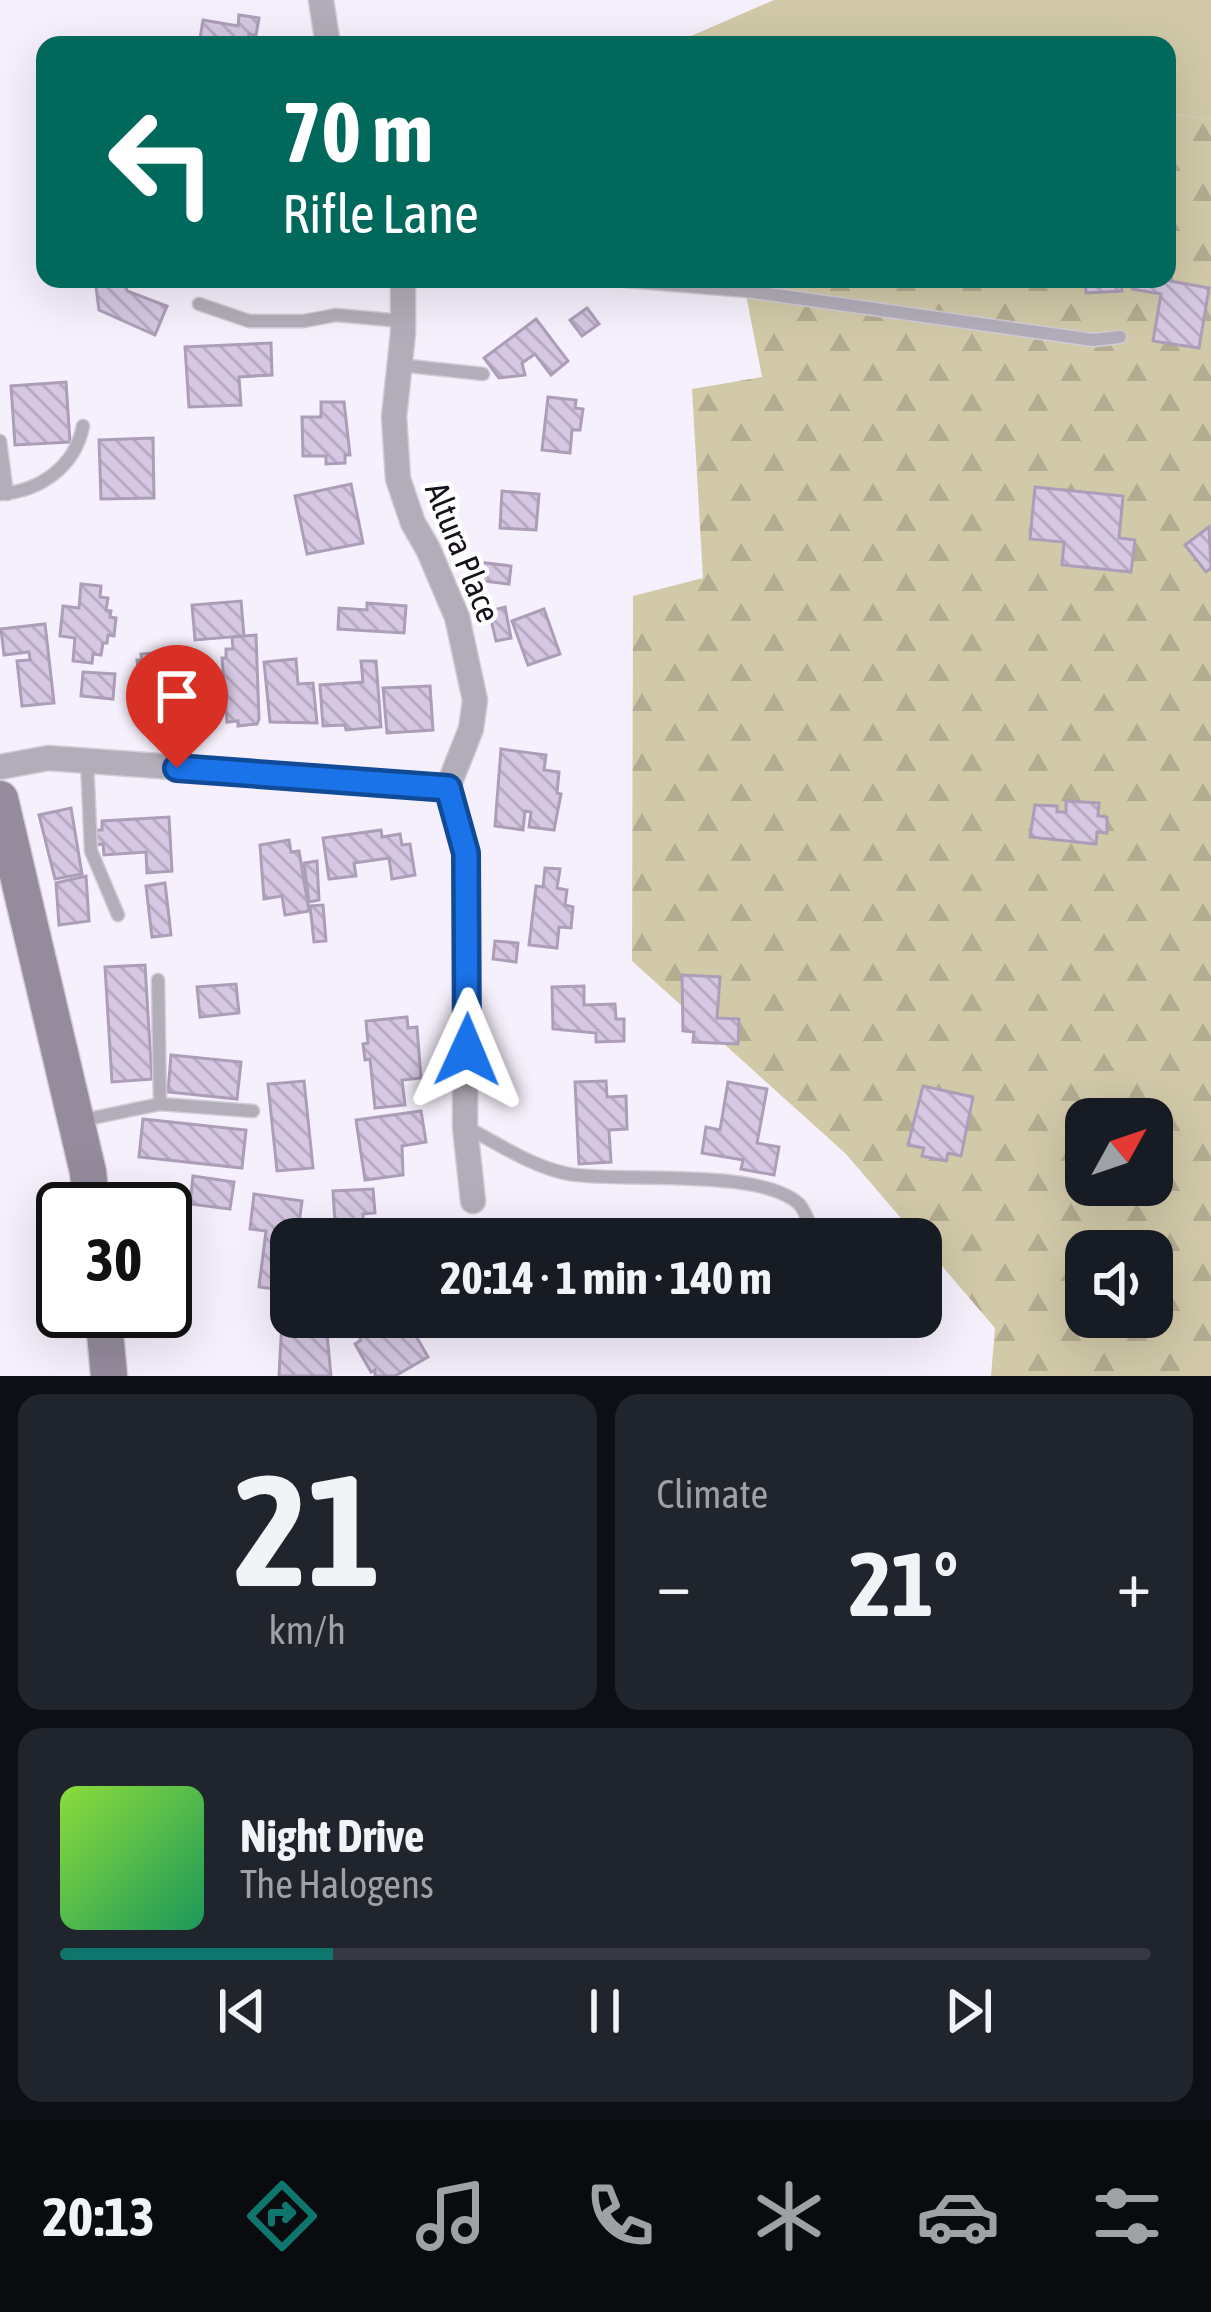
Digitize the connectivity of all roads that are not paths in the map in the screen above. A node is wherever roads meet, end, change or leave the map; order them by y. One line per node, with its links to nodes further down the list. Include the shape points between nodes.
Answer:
1 (321, 0): 2 (street)
2 (327, 36)
3 (403, 288): 6 (street, Altura Place)
4 (711, 288): 7 (lane, via 1093,340)
5 (199, 304): 6 (lane, via 250,321 335,315)
6 (404, 322): 8 (street, Altura Place)
7 (1120, 337)
8 (400, 365): 9 (lane); 15 (street, Altura Place, via 398,479 457,617 475,700)
9 (483, 374)
10 (83, 426): 12 (lane, via 80,444 52,476)
11 (0, 441): 12 (lane)
12 (3, 494)
13 (87, 761): 14 (street); 15 (street); 17 (lane, via 91,851)
14 (0, 767)
15 (448, 788): 22 (street, via 466,853)
16 (0, 799): 21 (main road)
17 (118, 915)
18 (158, 980): 19 (lane)
19 (160, 1104): 20 (lane); 21 (lane)
20 (253, 1111)
21 (76, 1122): 23 (main road)
22 (465, 1127): 24 (street); 25 (lane, via 538,1165 785,1195)
23 (89, 1182)
24 (473, 1202)
25 (807, 1218)
26 (106, 1338): 27 (main road)
27 (110, 1376)

